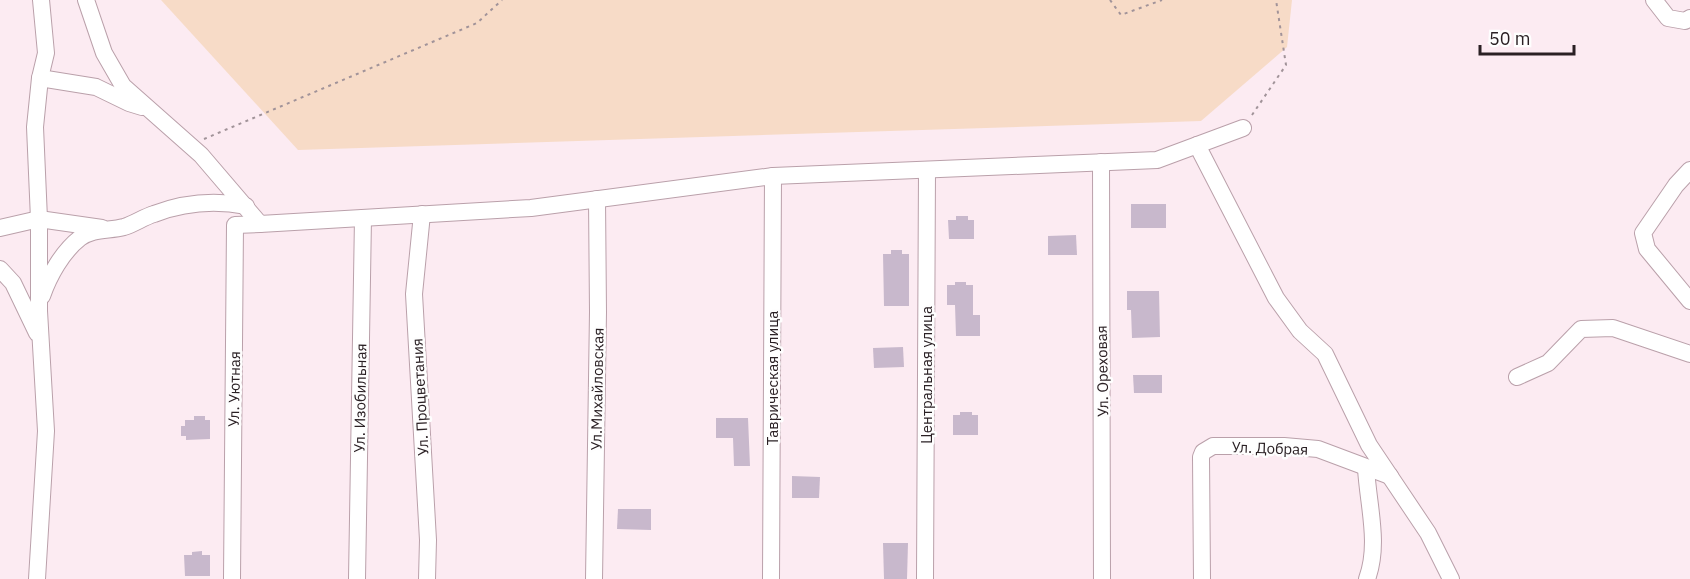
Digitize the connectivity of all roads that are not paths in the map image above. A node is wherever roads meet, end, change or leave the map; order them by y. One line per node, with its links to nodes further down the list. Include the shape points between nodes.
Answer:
1 (40, 0): 5 (street, via 46,53)
2 (86, 0): 6 (street, via 104,53 123,86)
3 (1654, 0): 4 (street, via 1668,18)
4 (1690, 18)
5 (40, 78): 6 (street, via 96,87); 17 (street, via 35,127)
6 (148, 108): 14 (street, via 201,155)
7 (1243, 128): 8 (street)
8 (1197, 145): 9 (street, via 1157,160); 28 (street, via 1276,298 1300,331 1325,354 1369,445)
9 (1101, 162): 11 (street); 36 (street, Ул. Ореховая)
10 (1690, 170): 22 (street, via 1643,233 1647,249)
11 (927, 171): 12 (street); 35 (street, Центральная улица)
12 (773, 176): 13 (street); 34 (street, Таврическая улица)
13 (597, 199): 15 (street, via 531,208); 33 (street, Ул.Михайловская)
14 (246, 206): 18 (street); 20 (street, via 197,203 154,213 124,227)
15 (422, 214): 16 (street); 32 (street, Ул. Процветания, via 414,294)
16 (363, 218): 18 (street); 31 (street, Ул. Изобильная)
17 (39, 219): 19 (street); 20 (street); 23 (street)
18 (260, 224): 30 (street, Ул. Уютная, via 235,225)
19 (0, 228)
20 (106, 229): 23 (street, via 80,238 62,258)
21 (0, 269): 24 (street, via 13,283)
22 (1690, 301)
23 (39, 306): 24 (street)
24 (41, 342): 29 (street, via 46,431)
25 (1690, 354): 26 (street, via 1613,328 1581,329 1548,363)
26 (1517, 377)
27 (1366, 468): 28 (street, Ул. Добрая); 37 (street, Ул. Добрая, via 1318,450 1296,447 1214,446 1203,452); 38 (street, via 1373,527 1372,566)
28 (1390, 476): 39 (street, via 1428,533)
29 (37, 579)
30 (232, 579)
31 (357, 579)
32 (427, 579)
33 (594, 579)
34 (771, 579)
35 (926, 579)
36 (1102, 579)
37 (1202, 579)
38 (1367, 579)
39 (1451, 579)

